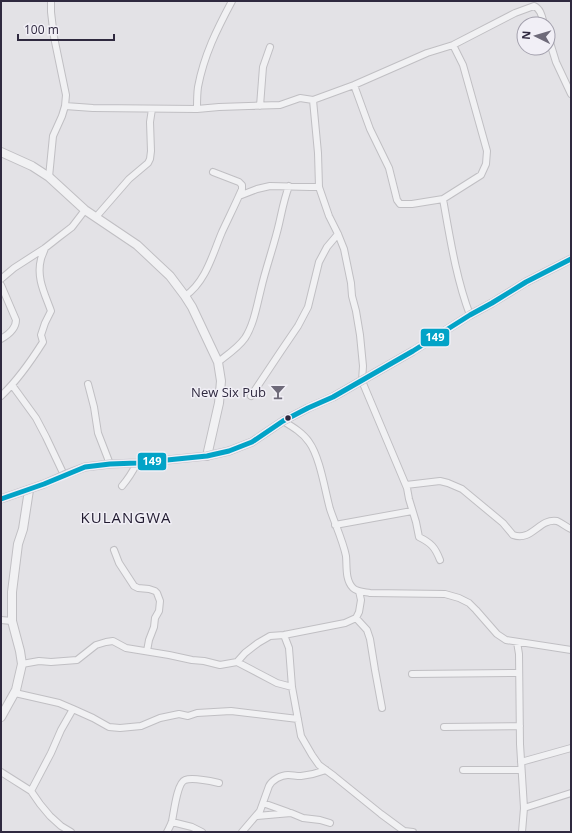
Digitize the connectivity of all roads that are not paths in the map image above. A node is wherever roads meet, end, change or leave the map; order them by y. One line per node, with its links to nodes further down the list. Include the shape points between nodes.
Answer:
1 (51, 1): 10 (street, via 54,37 66,95)
2 (232, 1): 13 (street, via 205,58 198,89)
3 (541, 16): 4 (street, via 534,6)
4 (453, 45): 7 (street, via 427,53); 20 (street, via 463,64 487,150 486,164 481,175)
5 (270, 47): 11 (street, via 263,67)
6 (554, 56): 8 (street)
7 (354, 85): 9 (street); 20 (street, via 370,129 389,168 400,204)
8 (571, 94)
9 (313, 100): 11 (street, via 300,98 280,105); 18 (street)
10 (65, 106): 12 (street); 16 (street, via 54,136)
11 (260, 106): 13 (street)
12 (152, 109): 13 (street); 22 (street, via 151,151 148,163 130,178)
13 (197, 109)
14 (1, 152): 16 (street)
15 (213, 172): 19 (street, via 239,182 242,185)
16 (49, 177): 21 (street)
17 (289, 186): 18 (street); 19 (street, via 270,186); 31 (street, via 250,329 240,344)
18 (319, 187): 23 (street)
19 (239, 196): 28 (street, via 204,274 192,292)
20 (443, 199): 29 (street, via 458,277)
21 (85, 210): 22 (street); 24 (street, via 72,227)
22 (96, 217): 28 (street, via 137,245 170,276)
23 (338, 234): 32 (street, via 345,256 360,335); 36 (street, via 326,247 319,262 308,307 298,326)
24 (45, 248): 26 (street); 34 (street, via 39,269 41,286 51,311 41,335 43,342)
25 (571, 259): 29 (main road)
26 (1, 279)
27 (1, 285): 30 (street, via 16,320 13,329)
28 (185, 296): 31 (street)
29 (470, 315): 32 (main road)
30 (1, 339)
31 (218, 362): 38 (street, via 221,381 219,403)
32 (362, 381): 37 (main road); 42 (street)
33 (88, 384): 40 (street, via 98,433)
34 (12, 385): 35 (street); 41 (street, via 36,418)
35 (1, 396)
36 (251, 396)
37 (283, 421): 38 (main road, via 252,442); 47 (street, via 304,436 317,458)
38 (207, 456): 39 (main road)
39 (137, 463): 40 (main road); 43 (street)
40 (110, 464): 41 (main road, via 85,467)
41 (64, 475): 44 (main road)
42 (406, 485): 46 (street); 48 (street, via 440,481 462,489 515,536 529,534 549,521 558,522)
43 (122, 486)
44 (29, 490): 45 (main road); 54 (street, via 15,567)
45 (1, 499)
46 (412, 511): 47 (street); 50 (street, via 419,537 432,545)
47 (335, 525): 51 (street, via 346,555 349,582 353,589)
48 (571, 529)
49 (114, 550): 58 (street, via 134,586 155,591 160,601)
50 (440, 560)
51 (359, 591): 52 (street, via 360,612); 56 (street, via 445,594 459,598 469,603 497,634 506,640)
52 (356, 618): 55 (street, via 345,623); 65 (street, via 367,630 370,638)
53 (1, 620): 54 (street)
54 (12, 621): 60 (street)
55 (284, 635): 59 (street, via 270,636 245,653); 63 (street, via 289,648)
56 (517, 642): 57 (street); 61 (street)
57 (571, 650)
58 (147, 651): 59 (street, via 220,665); 60 (street, via 126,648 113,641 96,645 77,660)
59 (237, 662): 63 (street, via 277,683)
60 (22, 664): 64 (street)
61 (519, 673): 62 (street); 69 (street)
62 (412, 674)
63 (292, 687): 68 (street)
64 (15, 693): 66 (street, via 59,703); 67 (street)
65 (382, 708)
66 (73, 709): 68 (street, via 109,727 120,728 141,726 179,714 188,716 232,711); 78 (street)
67 (1, 717)
68 (298, 719): 73 (street, via 301,736 318,765)
69 (520, 726): 70 (street); 72 (street)
70 (444, 727)
71 (571, 748): 72 (street)
72 (521, 762): 75 (street)
73 (326, 770): 80 (street, via 308,775 288,775 274,780); 90 (street, via 394,824 404,831)
74 (463, 770): 75 (street)
75 (522, 770): 81 (street)
76 (1, 772): 78 (street)
77 (219, 783): 84 (street, via 198,779 185,780 181,783)
78 (31, 790): 86 (street, via 50,816)
79 (571, 793): 81 (street)
80 (263, 803): 82 (street); 83 (street)
81 (524, 808): 91 (street)
82 (290, 813): 83 (street); 85 (street)
83 (257, 816): 89 (street)
84 (172, 822): 87 (street); 88 (street)
85 (330, 823)
86 (71, 832)
87 (167, 832)
88 (202, 832)
89 (242, 832)
90 (413, 832)
91 (522, 832)

